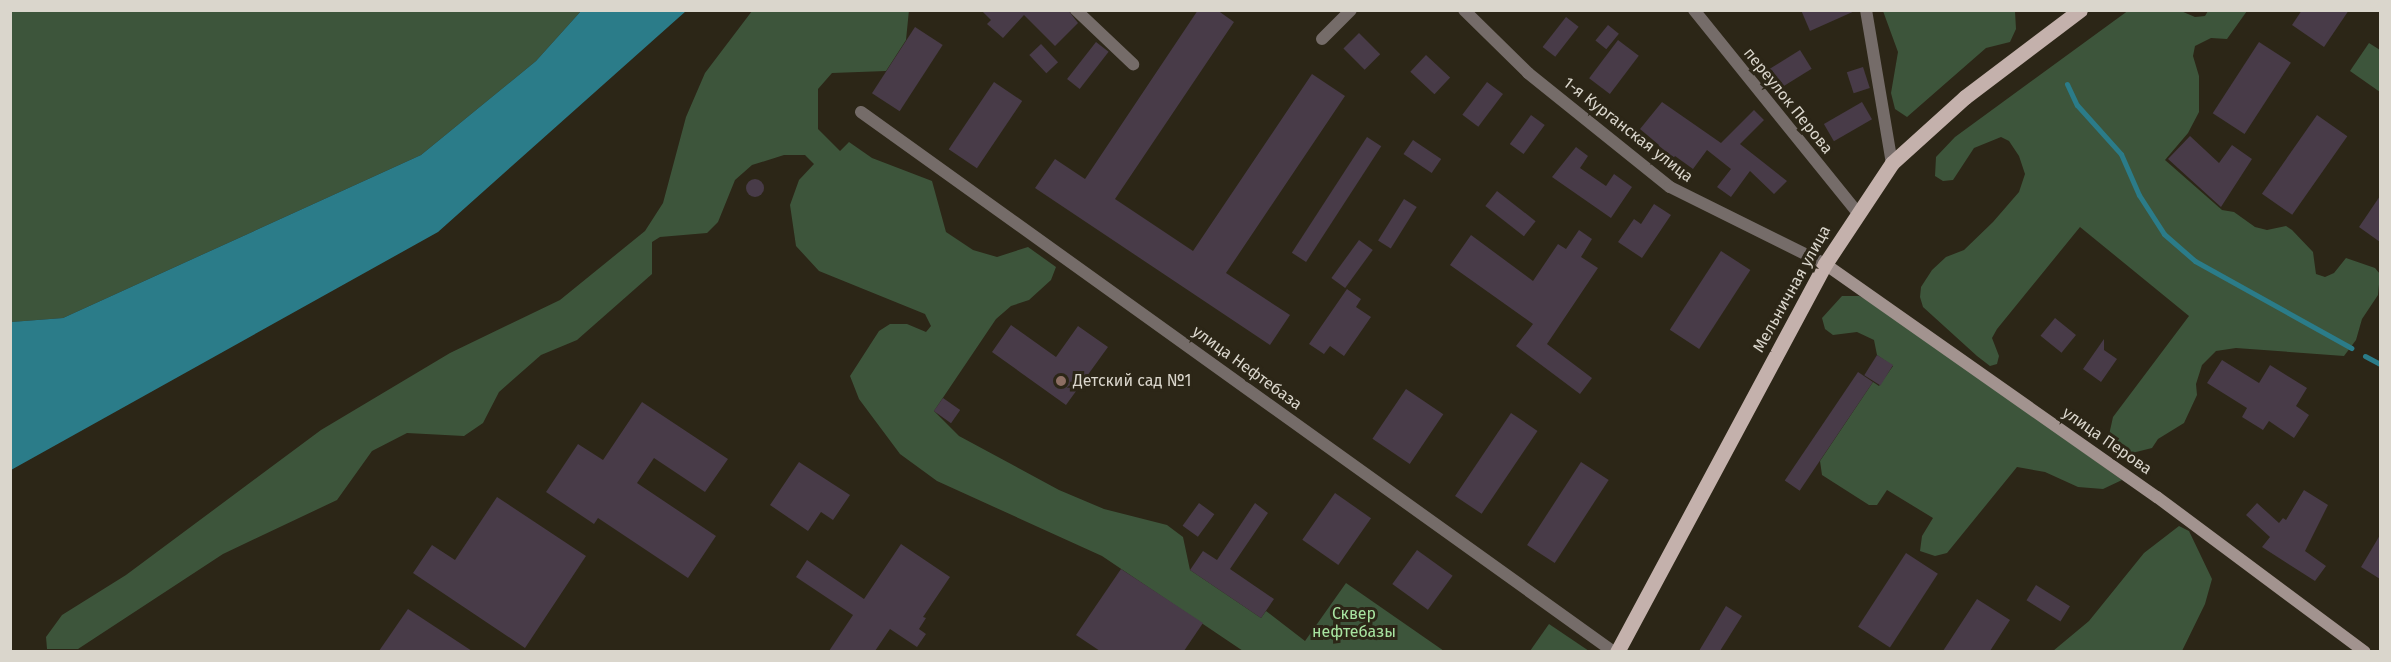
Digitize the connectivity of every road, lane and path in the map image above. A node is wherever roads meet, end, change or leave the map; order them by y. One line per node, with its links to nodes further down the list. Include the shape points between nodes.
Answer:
1 (1077, 10): 8 (street)
2 (1351, 10): 7 (street)
3 (1464, 10): 12 (street, 1-я Курганская улица, via 1528,73 1670,187)
4 (1695, 10): 11 (street, переулок Перова)
5 (1866, 10): 10 (street)
6 (2080, 10): 10 (main road, Мельничная улица, via 1965,97)
7 (1322, 39)
8 (1133, 64)
9 (861, 112): 13 (street, улица Нефтебаза)
10 (1892, 163): 11 (main road, Мельничная улица)
11 (1857, 212): 12 (main road, Мельничная улица)
12 (1825, 264): 13 (main road, Мельничная улица); 14 (street, улица Перова, via 2157,496)
13 (1616, 651)
14 (2365, 651)

